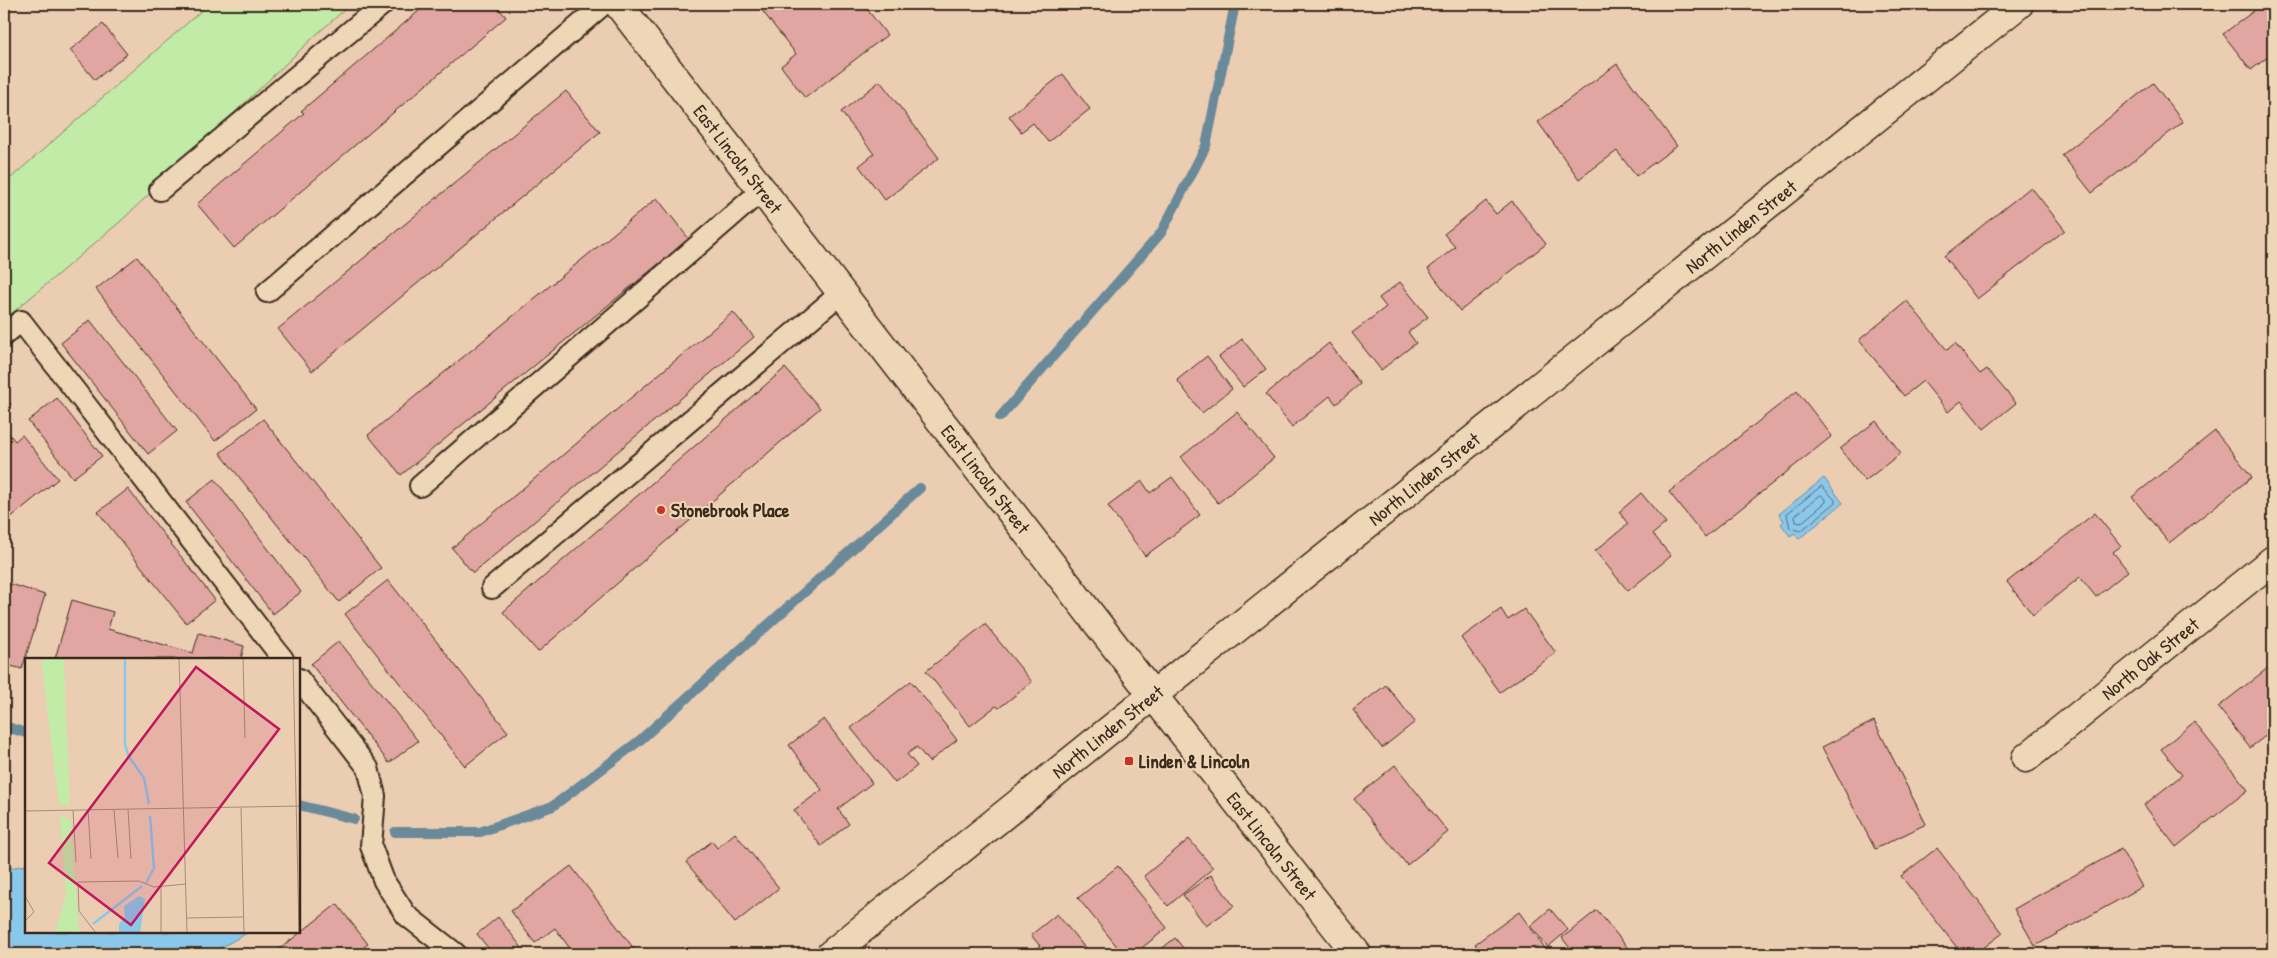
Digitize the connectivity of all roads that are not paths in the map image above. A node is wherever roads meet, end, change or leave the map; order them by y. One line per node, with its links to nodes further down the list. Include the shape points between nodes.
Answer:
1 (383, 4): 5 (lane)
2 (604, 4): 7 (lane)
3 (618, 4): 6 (street, East Lincoln Street)
4 (2019, 4): 15 (street, North Linden Street)
5 (160, 190)
6 (762, 190): 8 (street, East Lincoln Street); 10 (lane)
7 (268, 292)
8 (841, 293): 12 (lane); 15 (street, East Lincoln Street)
9 (4, 335): 13 (lane, via 21,321)
10 (420, 486)
11 (2273, 560): 16 (street, North Oak Street)
12 (492, 588)
13 (282, 658)
14 (300, 681): 17 (lane, via 368,768 375,796 371,846 384,881 406,915)
15 (1152, 694): 18 (street, North Linden Street); 19 (street, East Lincoln Street)
16 (2026, 758)
17 (456, 954)
18 (831, 954)
19 (1357, 954)

